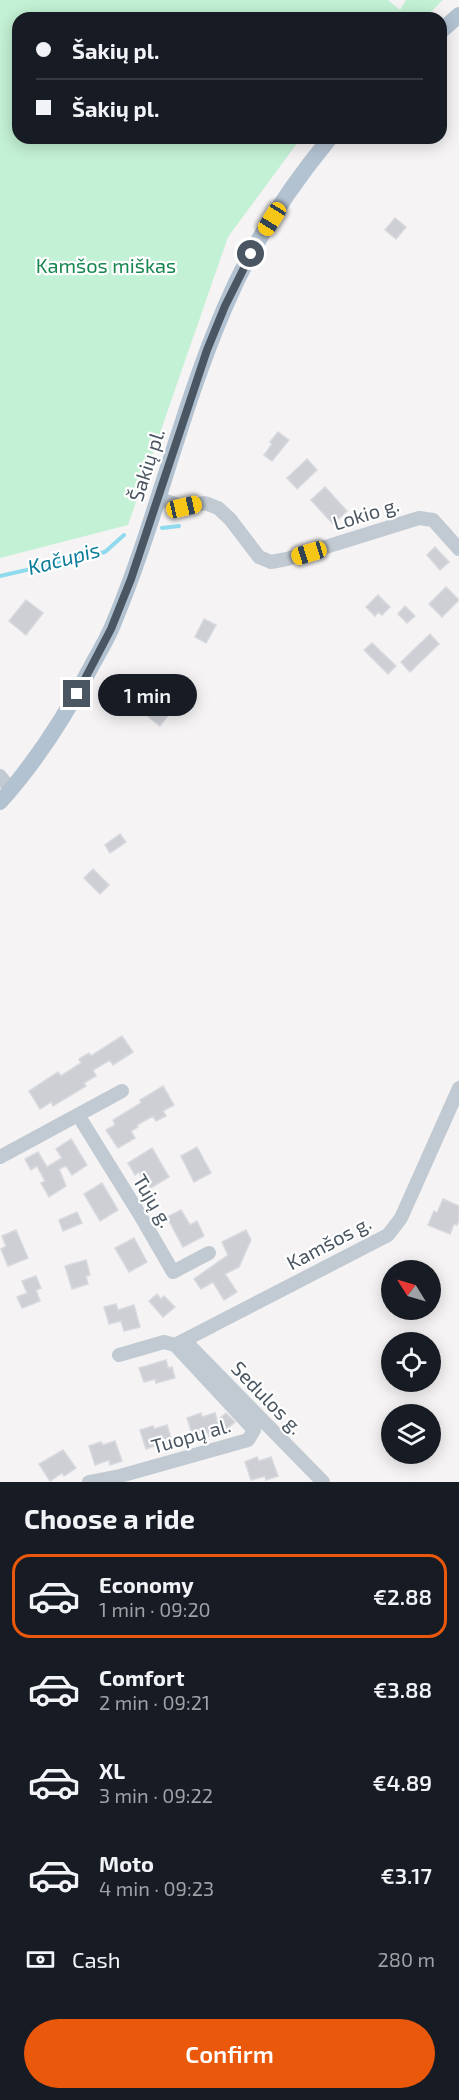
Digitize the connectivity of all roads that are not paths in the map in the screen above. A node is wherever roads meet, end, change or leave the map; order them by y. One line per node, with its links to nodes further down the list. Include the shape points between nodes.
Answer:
1 (459, 15): 2 (main road)
2 (447, 26)
3 (325, 144): 4 (main road, Šakių pl., via 284,199 242,271 207,350)
4 (158, 498): 5 (street, Lokio g., via 184,507 205,503 218,508 231,519 258,557 271,562 419,518 433,520); 7 (main road, Šakių pl., via 111,629 54,731)
5 (459, 549)
6 (0, 776): 7 (street)
7 (5, 796)
8 (459, 1088): 13 (street, Kamšos g., via 401,1218 388,1235)
9 (122, 1091): 10 (street)
10 (78, 1115): 11 (street); 12 (street, Tujų g., via 172,1272)
11 (0, 1157)
12 (209, 1253)
13 (180, 1343): 14 (street, via 164,1342); 15 (street, Tuopų al., via 254,1430 248,1440); 16 (street, Sedulos g.)
14 (119, 1355)
15 (89, 1482)
16 (323, 1482)

